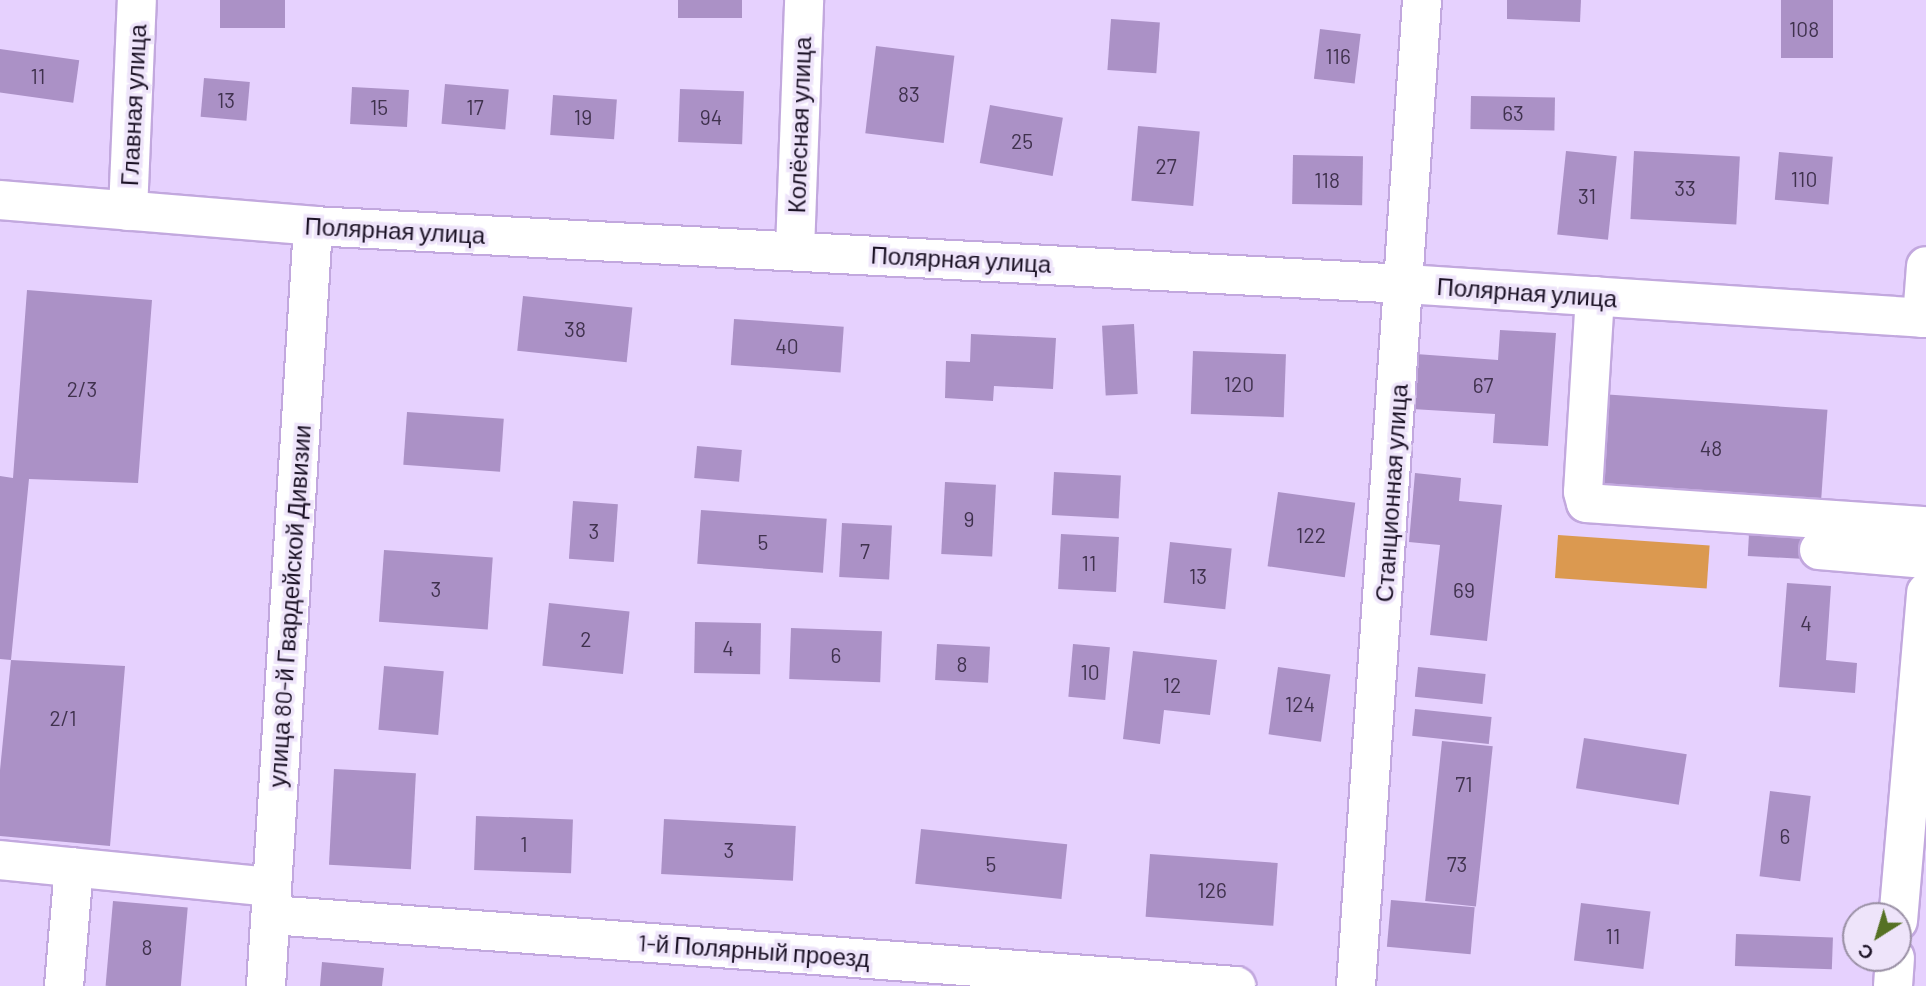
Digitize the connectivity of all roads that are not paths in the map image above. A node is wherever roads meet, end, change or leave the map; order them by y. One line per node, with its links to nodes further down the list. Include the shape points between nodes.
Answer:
1 (137, 0): 5 (street, Главная улица)
2 (804, 0): 7 (street, Колёсная улица)
3 (1422, 0): 9 (street, Станционная улица)
4 (0, 200): 5 (street, Полярная улица)
5 (128, 211): 6 (street, Полярная улица)
6 (313, 226): 7 (street, Полярная улица); 19 (street, улица 80-й Гвардейской Дивизии)
7 (795, 250): 9 (street, Полярная улица)
8 (1926, 266): 11 (street)
9 (1406, 284): 10 (street, Полярная улица); 24 (street, Станционная улица)
10 (1595, 296): 11 (street, Полярная улица); 12 (street, via 1583,492 1587,503)
11 (1925, 321)
12 (1926, 526)
13 (1819, 550): 14 (street)
14 (1926, 559)
15 (1926, 592): 16 (street)
16 (1918, 757): 20 (street)
17 (0, 860): 18 (street, 1-й Полярный проезд)
18 (74, 867): 19 (street, 1-й Полярный проезд); 21 (street)
19 (271, 901): 22 (street, улица 80-й Гвардейской Дивизии); 23 (street, 1-й Полярный проезд)
20 (1900, 902)
21 (64, 986)
22 (266, 986)
23 (1236, 986)
24 (1356, 986)

